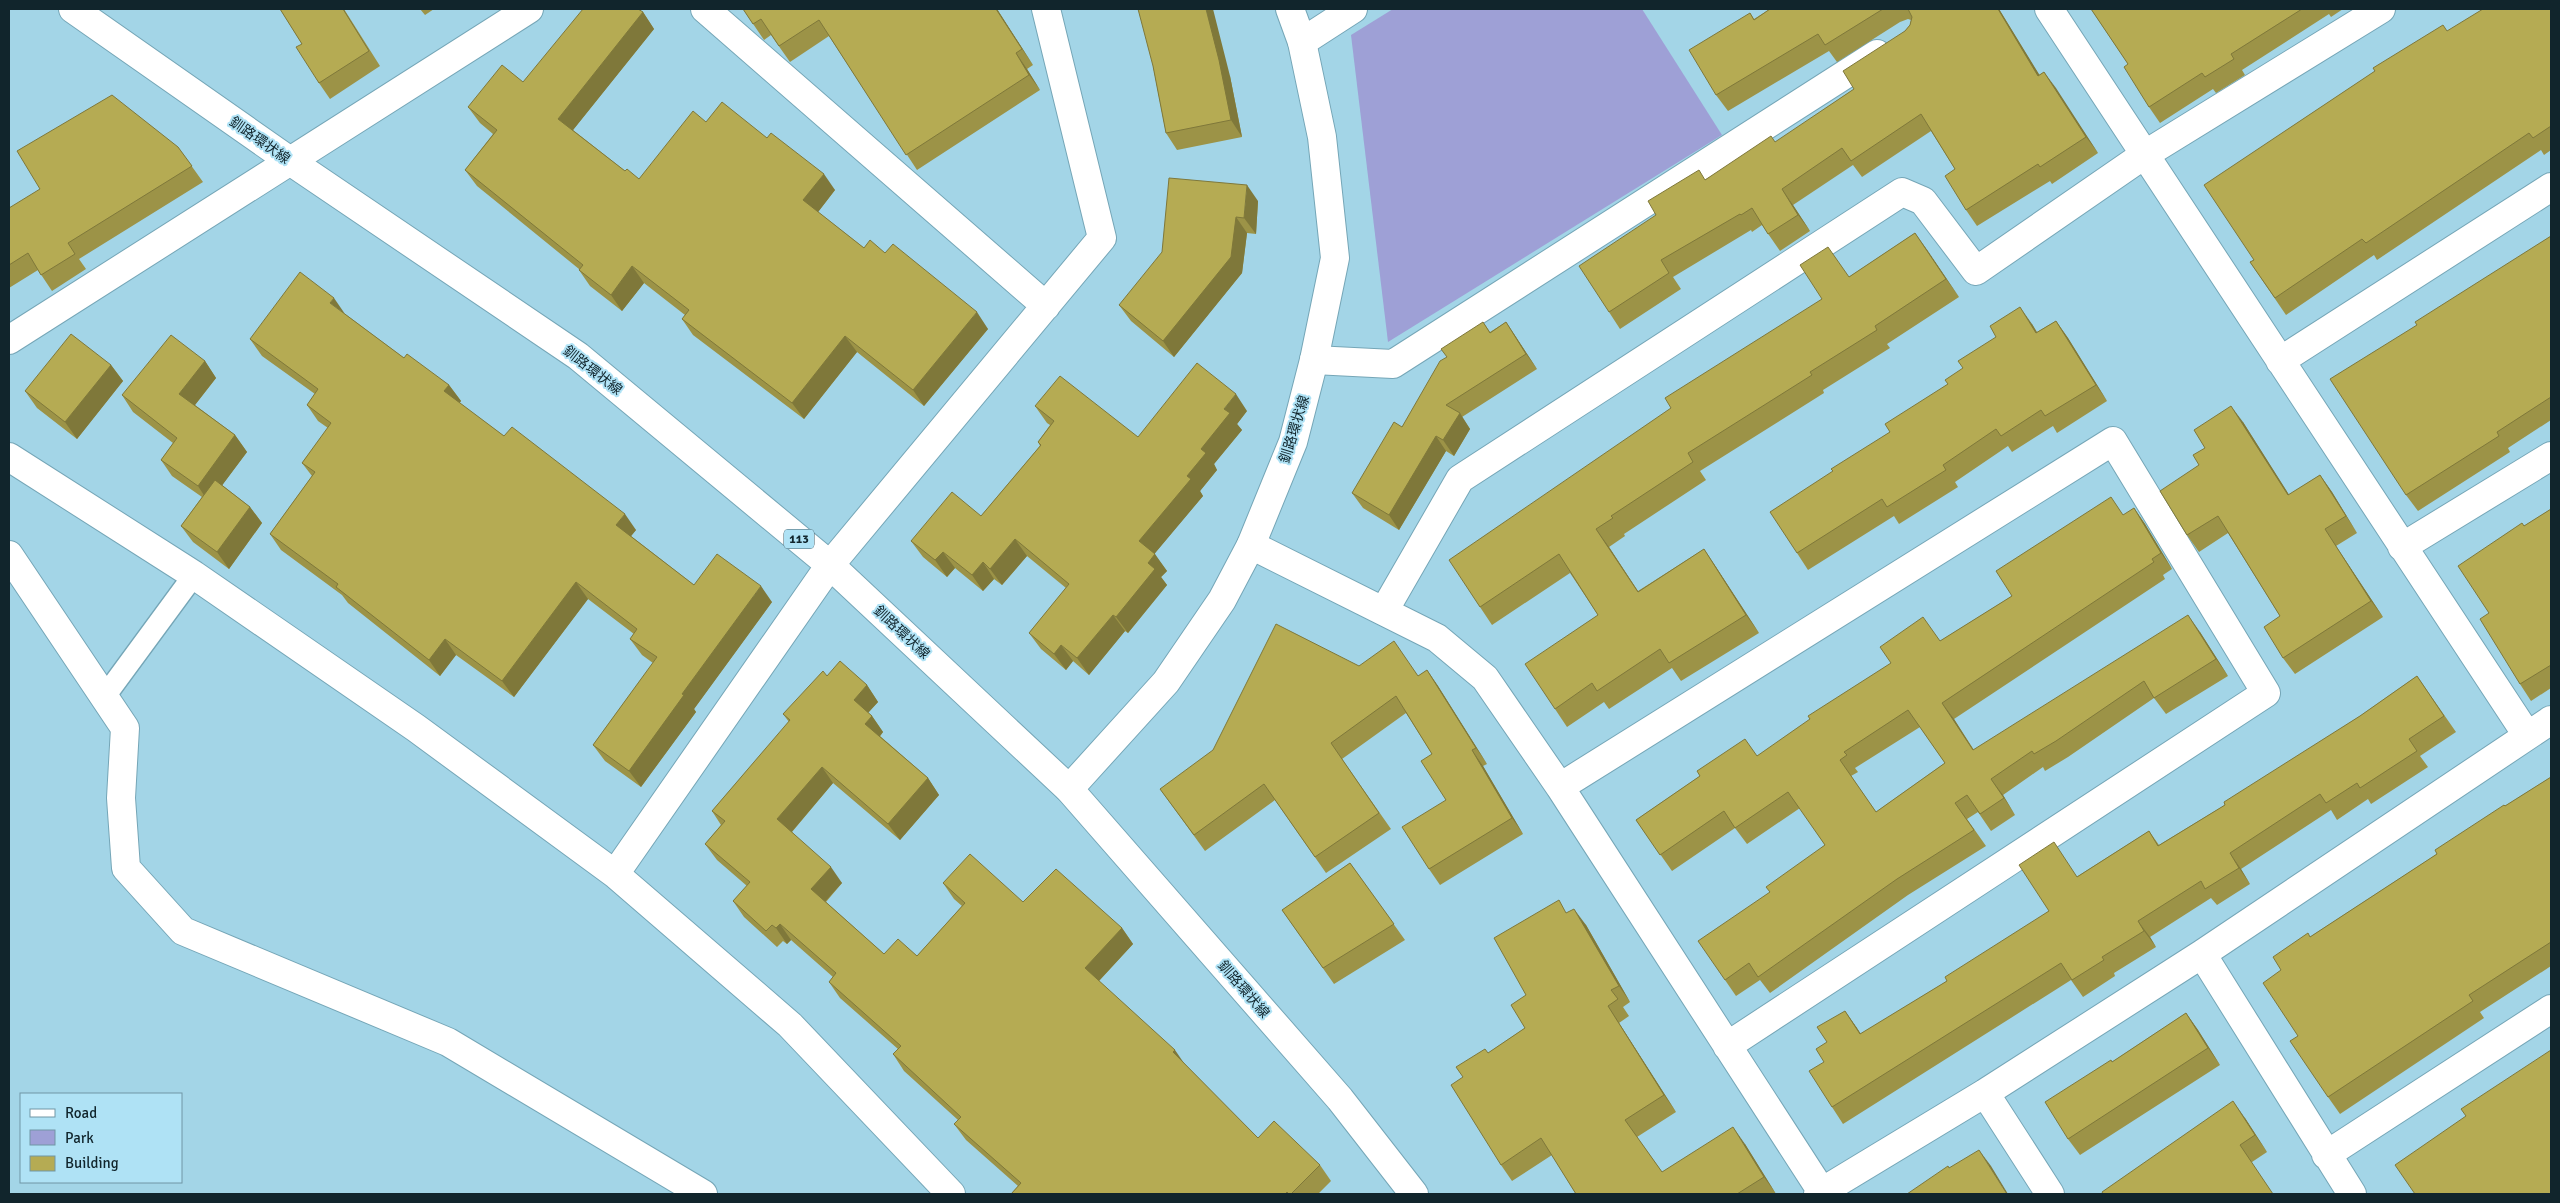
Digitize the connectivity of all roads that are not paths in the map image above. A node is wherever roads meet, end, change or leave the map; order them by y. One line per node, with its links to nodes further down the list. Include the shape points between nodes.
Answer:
1 (73, 9): 12 (street, 釧路環状線 / 113)
2 (528, 9): 12 (street)
3 (705, 9): 14 (street)
4 (1046, 9): 14 (street, via 1102,238)
5 (1290, 9): 10 (street, 釧路環状線)
6 (1353, 9): 10 (street)
7 (2049, 9): 11 (street)
8 (2381, 9): 11 (street)
9 (1899, 40): 16 (street, via 1393,364)
10 (1302, 42): 16 (street, 釧路環状線, via 1322,137 1335,258)
11 (2144, 155): 17 (street); 25 (street, via 1976,271 1923,201 1902,192 1460,479)
12 (290, 161): 15 (street); 23 (street, 釧路環状線 / 113, via 578,356)
13 (2551, 187): 17 (street)
14 (1046, 306): 23 (street)
15 (9, 340)
16 (1314, 360): 20 (street, 釧路環状線, via 1293,442)
17 (2280, 361): 21 (street)
18 (2551, 456): 21 (street)
19 (9, 457): 24 (street)
20 (1251, 545): 25 (street); 30 (street, 釧路環状線, via 1222,600 1166,682)
21 (2402, 547): 28 (street)
22 (9, 555): 26 (street)
23 (830, 565): 30 (street, 釧路環状線 / 113); 31 (street)
24 (194, 575): 26 (lane); 31 (street, via 416,728)
25 (1384, 611): 29 (street, via 1437,638 1485,678)
26 (104, 696): 39 (street, via 125,728 120,798 126,868 183,931 448,1042)
27 (2551, 720): 28 (street)
28 (2527, 735): 32 (street)
29 (1560, 787): 34 (street); 34 (street, via 2113,441 2266,692)
30 (1069, 788): 37 (street, 釧路環状線 / 113, via 1340,1099)
31 (615, 874): 40 (street, via 790,1025)
32 (2202, 954): 35 (street); 36 (street)
33 (2551, 1009): 36 (street)
34 (1727, 1046): 38 (street)
35 (1985, 1093): 38 (street); 41 (street)
36 (2326, 1155): 42 (street)
37 (1407, 1192)
38 (1820, 1193)
39 (703, 1194)
40 (951, 1194)
41 (2050, 1194)
42 (2352, 1194)

